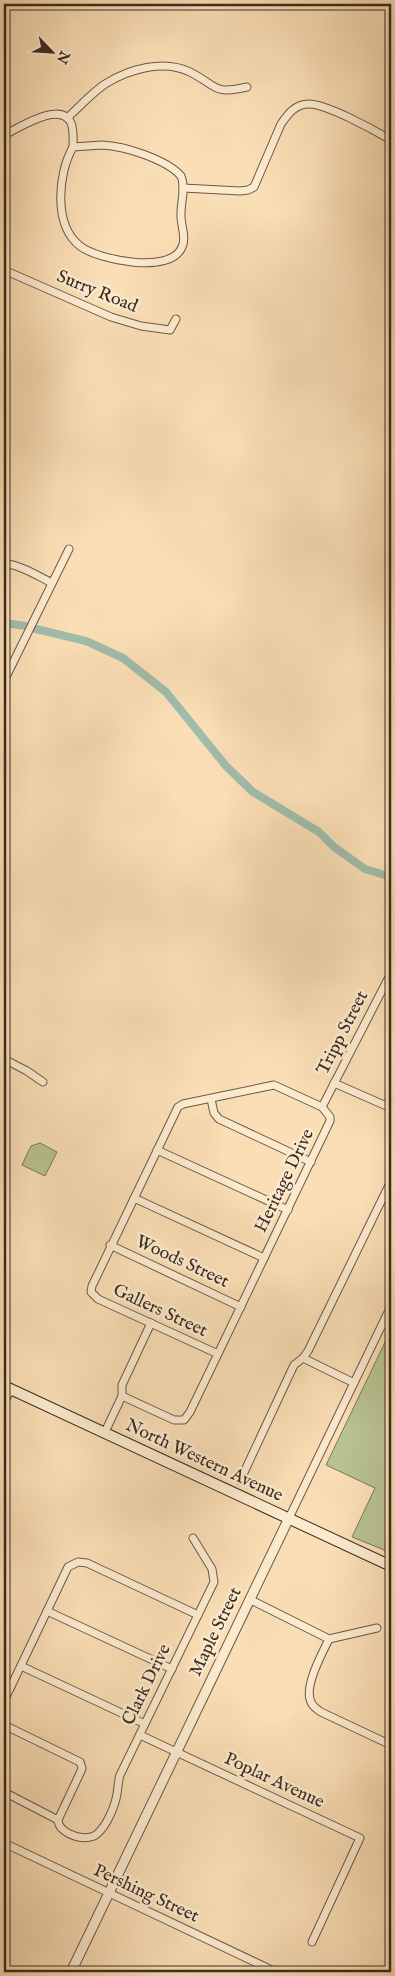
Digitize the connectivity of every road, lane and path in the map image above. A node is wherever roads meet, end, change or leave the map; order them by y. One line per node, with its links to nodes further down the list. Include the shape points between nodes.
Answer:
1 (247, 87): 2 (street, via 218,90 191,72 165,65 138,69 105,84)
2 (67, 118): 3 (street, via 51,114); 5 (street, via 72,127)
3 (4, 135)
4 (391, 140): 6 (street, via 338,113 301,105 293,109 282,124 254,187 240,191)
5 (73, 147): 6 (street, via 117,146 138,152 178,172); 6 (street, via 62,175 62,210 72,238 93,253 145,263 176,256 184,241 180,215)
6 (183, 188)
7 (4, 270): 8 (street, Surry Road, via 111,317 140,326 170,330)
8 (176, 319)
9 (69, 549): 11 (street)
10 (4, 563): 11 (street, via 14,564)
11 (52, 583): 12 (street)
12 (4, 681)
13 (391, 973): 16 (street, Tripp Street)
14 (4, 1059): 15 (street)
15 (42, 1082)
16 (334, 1084): 18 (street, Tripp Street); 19 (street)
17 (211, 1098): 18 (street, Heritage Drive, via 274,1085); 20 (street, Heritage Drive, via 178,1107); 21 (street, via 214,1113 219,1119)
18 (322, 1107): 21 (street, Heritage Drive, via 330,1121)
19 (391, 1108)
20 (157, 1150): 23 (street, Heritage Drive); 24 (street)
21 (311, 1162): 24 (street, Heritage Drive)
22 (391, 1181): 32 (street)
23 (134, 1198): 25 (street, Heritage Drive); 26 (street)
24 (288, 1210): 26 (street, Heritage Drive)
25 (110, 1246): 27 (street, Heritage Drive); 28 (street, Woods Street)
26 (264, 1258): 28 (street, Heritage Drive)
27 (91, 1292): 30 (street, Gallers Street, via 98,1299)
28 (241, 1306): 31 (street, Heritage Drive)
29 (391, 1306): 33 (street, Maple Street)
30 (151, 1323): 31 (street, Gallers Street); 35 (street, via 122,1385)
31 (218, 1354): 35 (street, Heritage Drive, via 184,1420 174,1420)
32 (303, 1358): 33 (street); 38 (street, via 294,1365)
33 (354, 1384): 39 (street, Maple Street)
34 (7, 1387): 36 (street); 37 (main road, North Western Avenue)
35 (122, 1396): 37 (street)
36 (4, 1403)
37 (105, 1432): 39 (main road, North Western Avenue)
38 (240, 1481)
39 (289, 1518): 41 (main road, North Western Avenue); 42 (street, Maple Street)
40 (192, 1538): 44 (street, Clark Drive, via 214,1573 214,1582)
41 (391, 1566)
42 (249, 1599): 46 (street); 54 (street, Maple Street)
43 (47, 1611): 44 (street, via 68,1567 82,1562); 47 (street); 48 (street)
44 (198, 1614): 48 (street, Clark Drive)
45 (377, 1628): 46 (street)
46 (329, 1639): 53 (street, via 311,1680 308,1693 312,1704 321,1712)
47 (21, 1666): 49 (street); 50 (street)
48 (172, 1669): 50 (street, Clark Drive)
49 (4, 1701)
50 (145, 1724): 52 (street, Clark Drive)
51 (4, 1725): 56 (street, via 80,1762 81,1772)
52 (140, 1735): 54 (street, Poplar Avenue); 56 (street, Clark Drive, via 120,1775 116,1799 97,1835 85,1839 62,1829)
53 (391, 1745)
54 (176, 1752): 58 (street, Maple Street); 59 (street, Poplar Avenue, via 360,1838)
55 (4, 1792): 56 (street)
56 (58, 1820)
57 (4, 1843): 58 (street, Pershing Street)
58 (108, 1893): 60 (street, Maple Street); 61 (street, Pershing Street)
59 (312, 1942)
60 (71, 1972)
61 (276, 1972)

